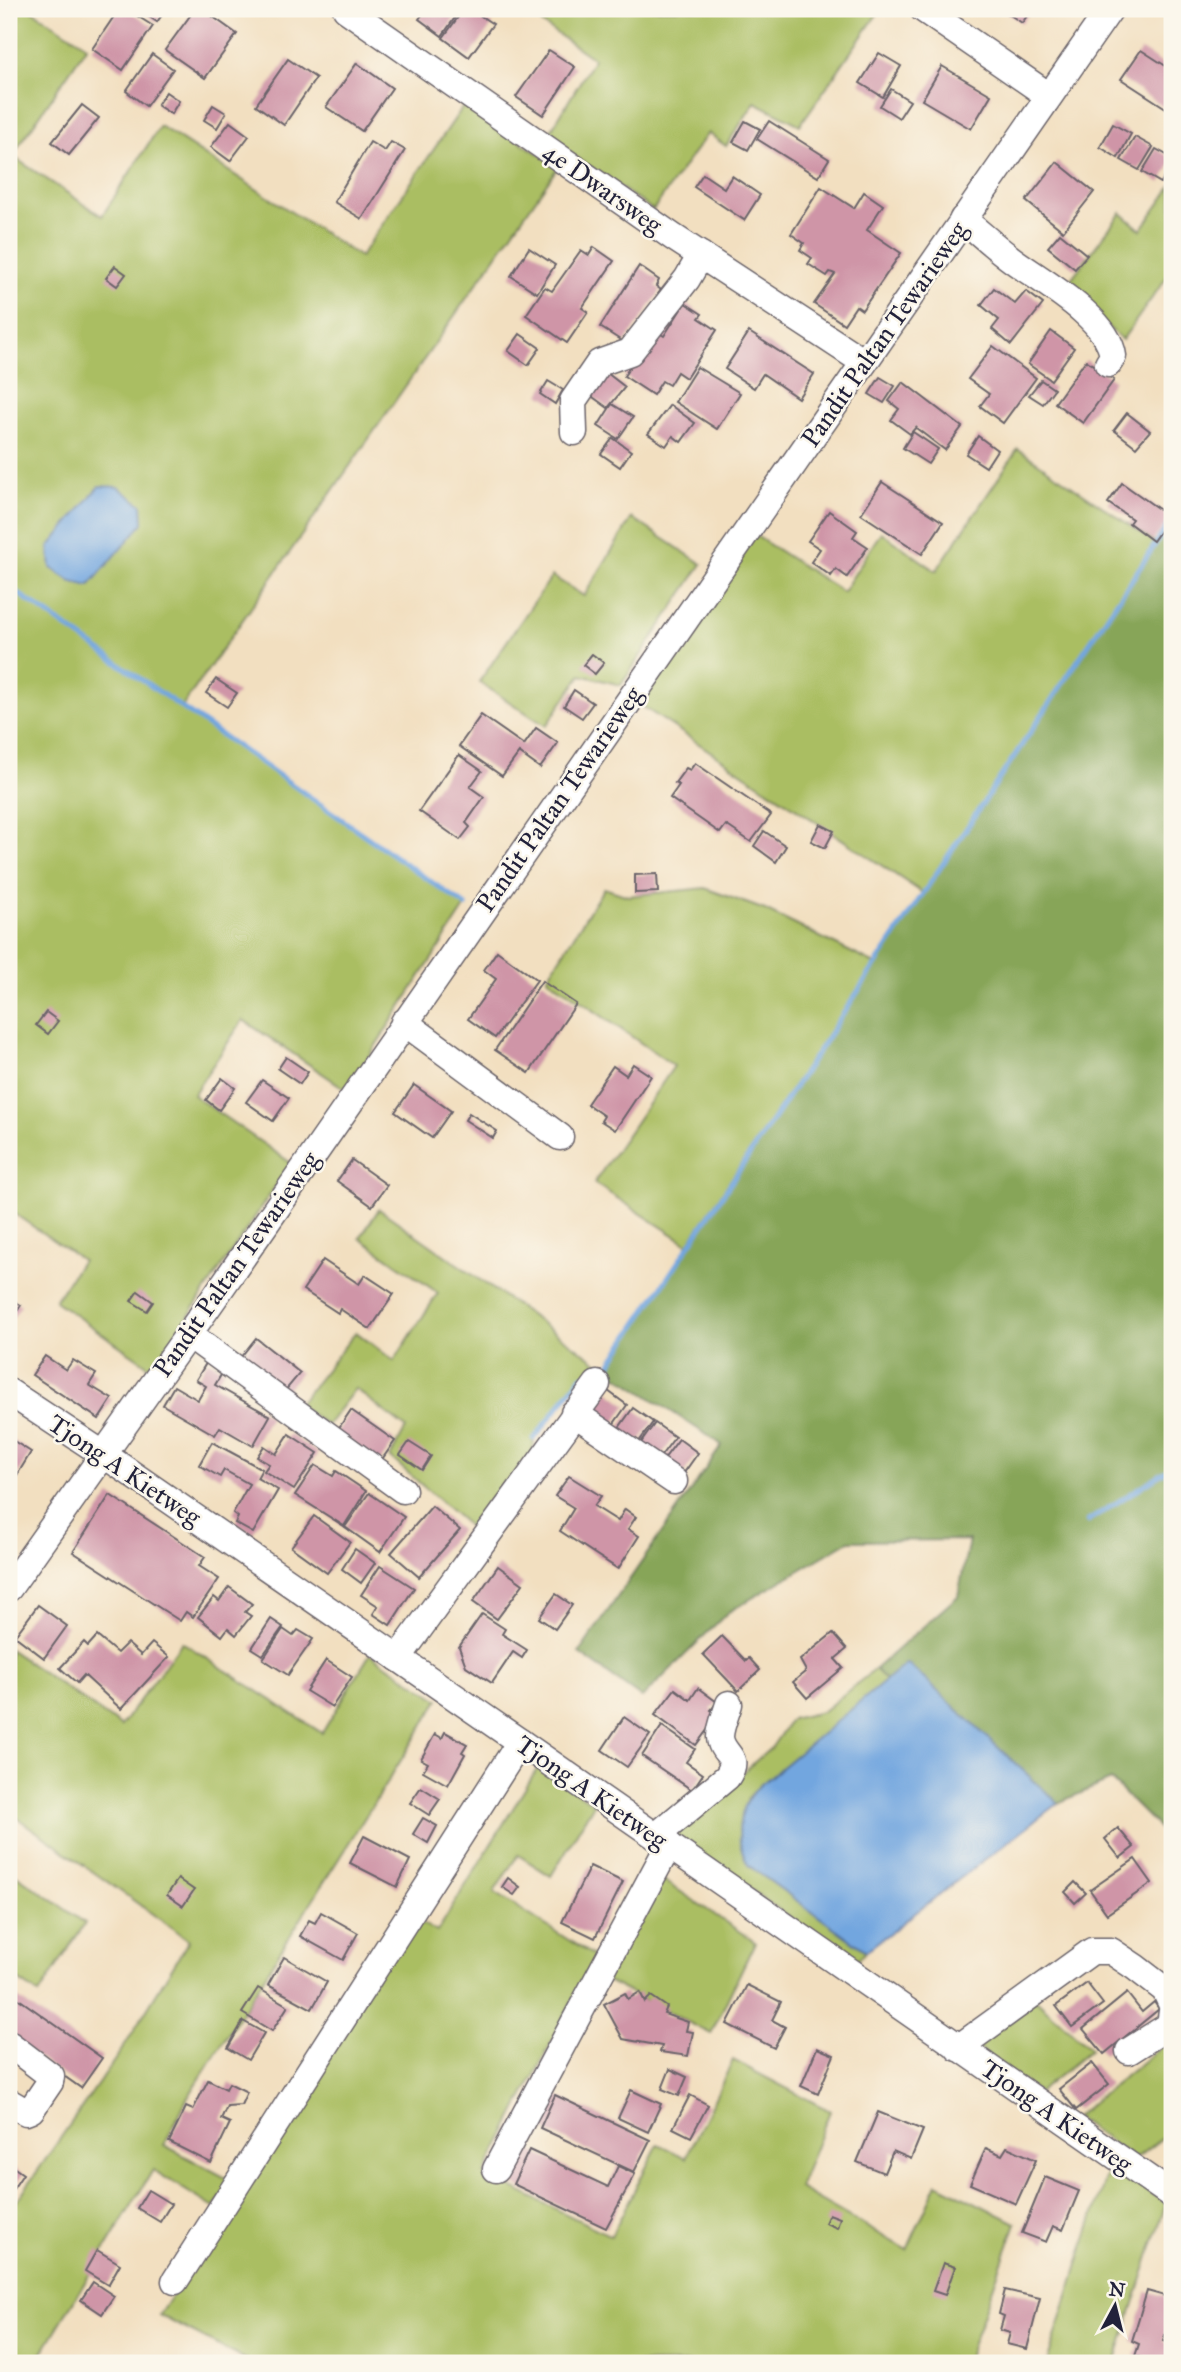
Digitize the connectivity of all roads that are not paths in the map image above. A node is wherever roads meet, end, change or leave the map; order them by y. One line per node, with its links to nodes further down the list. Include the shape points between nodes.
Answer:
1 (346, 9): 6 (street, 4e Dwarsweg)
2 (923, 9): 4 (street)
3 (1110, 9): 4 (street, Pandit Paltan Tewarieweg)
4 (1049, 96): 5 (street, Pandit Paltan Tewarieweg)
5 (963, 219): 7 (street, Pandit Paltan Tewarieweg); 8 (street, via 1013,261 1058,289 1096,324 1112,344)
6 (701, 255): 7 (street, 4e Dwarsweg); 9 (street, via 631,352 599,363 573,401)
7 (864, 362): 10 (street, Pandit Paltan Tewarieweg)
8 (1108, 364)
9 (574, 432)
10 (404, 1022): 11 (street); 12 (street, Pandit Paltan Tewarieweg)
11 (560, 1137)
12 (188, 1334): 16 (street, Pandit Paltan Tewarieweg); 18 (street)
13 (597, 1384): 15 (street)
14 (9, 1392): 16 (street, Tjong A Kietweg)
15 (574, 1413): 17 (street); 20 (street)
16 (103, 1454): 19 (street, Pandit Paltan Tewarieweg); 20 (street, Tjong A Kietweg)
17 (674, 1481)
18 (403, 1490)
19 (9, 1588)
20 (398, 1658): 22 (street, Tjong A Kietweg)
21 (729, 1704): 23 (street, via 720,1736 733,1769)
22 (520, 1742): 23 (street, Tjong A Kietweg); 32 (street)
23 (662, 1841): 27 (street, Tjong A Kietweg); 30 (street)
24 (1172, 2005): 27 (street, via 1165,1990 1135,1967 1111,1951 1092,1951)
25 (1172, 2011): 28 (street, via 1170,2025)
26 (9, 2044): 29 (street, via 51,2076 31,2110 26,2112)
27 (958, 2048): 31 (street, Tjong A Kietweg)
28 (1129, 2051)
29 (9, 2102)
30 (496, 2169)
31 (1172, 2195)
32 (175, 2281)

